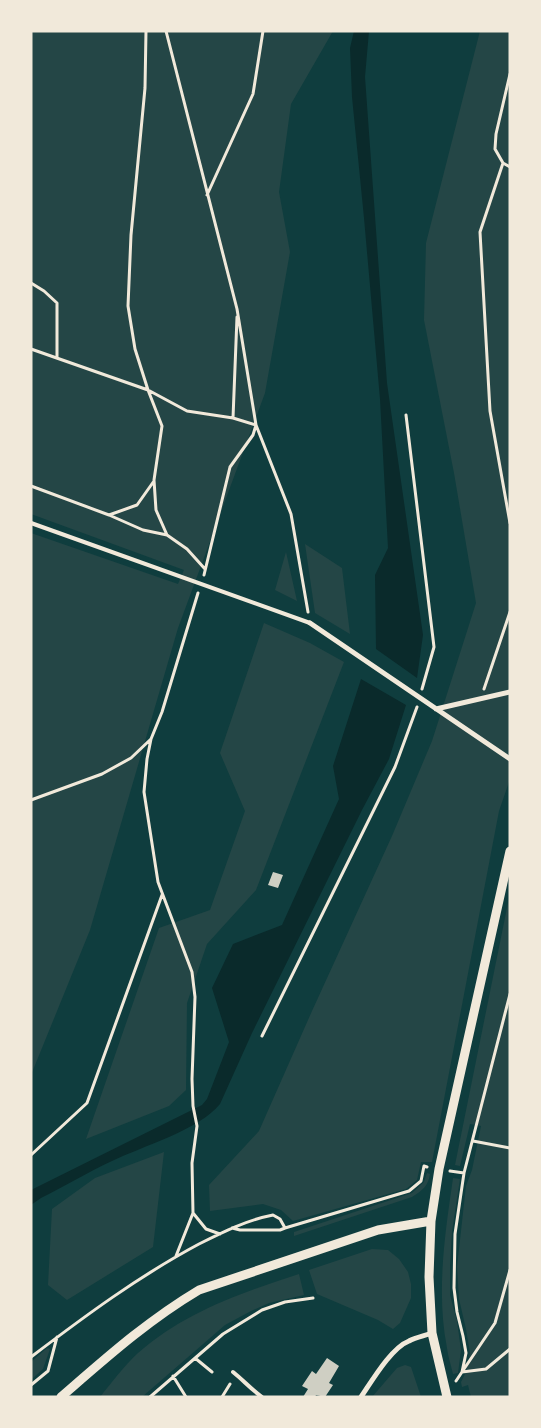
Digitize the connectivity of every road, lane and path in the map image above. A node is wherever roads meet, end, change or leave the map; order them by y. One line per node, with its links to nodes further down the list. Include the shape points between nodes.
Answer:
1 (146, 31): 12 (path, via 145,88 131,235 128,306 135,349)
2 (166, 31): 7 (path)
3 (263, 31): 7 (path, via 253,94)
4 (510, 74): 5 (path, via 496,134 495,149)
5 (503, 163): 6 (path); 20 (path, via 480,232 490,411)
6 (510, 167)
7 (208, 195): 9 (path)
8 (31, 283): 11 (path, via 57,303)
9 (237, 309): 14 (path); 15 (path)
10 (31, 349): 11 (path)
11 (57, 358): 12 (path)
12 (148, 390): 14 (path, via 187,411); 16 (path, via 162,426)
13 (406, 416): 26 (path, via 434,646)
14 (233, 418): 15 (path)
15 (256, 425): 21 (path, via 253,435 230,467 205,569 187,549); 24 (path, via 291,514)
16 (154, 480): 18 (path, via 136,505); 21 (path, via 156,510)
17 (31, 486): 18 (path)
18 (109, 515): 21 (path, via 142,530)
19 (31, 523): 22 (lane)
20 (510, 523)
21 (167, 535)
22 (201, 584): 24 (lane); 29 (path)
23 (510, 612): 27 (path)
24 (310, 623): 26 (street)
25 (510, 692): 27 (street)
26 (420, 698): 28 (street); 35 (path, via 395,767)
27 (480, 699): 28 (street)
28 (436, 709): 30 (street)
29 (151, 739): 31 (path, via 131,758 102,774); 33 (path, via 144,792)
30 (510, 759)
31 (31, 800)
32 (510, 851): 43 (street, via 439,1169)
33 (162, 894): 38 (path, via 87,1103); 42 (path, via 192,972 196,997 192,1079 197,1126 192,1163)
34 (510, 994): 36 (path)
35 (262, 1036)
36 (473, 1142): 37 (path); 41 (path)
37 (510, 1148)
38 (31, 1155)
39 (430, 1168): 45 (path, via 424,1166 421,1182 409,1191)
40 (450, 1171): 41 (path)
41 (464, 1173): 57 (path, via 454,1262 457,1312 466,1353)
42 (193, 1214): 46 (path, via 206,1229); 47 (path)
43 (431, 1221): 50 (street); 62 (street, via 378,1230 199,1290 130,1337)
44 (231, 1228): 45 (path); 45 (path, via 274,1215 280,1218); 46 (path)
45 (285, 1228)
46 (220, 1234): 47 (path)
47 (176, 1257): 51 (path)
48 (510, 1270): 57 (path, via 495,1322)
49 (313, 1298): 54 (path, via 285,1302 262,1310 223,1334)
50 (432, 1334): 67 (street, via 408,1341 400,1347); 68 (street)
51 (57, 1337): 53 (path); 61 (path, via 48,1371)
52 (510, 1349): 57 (path, via 486,1369)
53 (31, 1357)
54 (195, 1358): 55 (path); 58 (path)
55 (212, 1372)
56 (233, 1372): 66 (lane)
57 (462, 1372): 59 (path)
58 (173, 1376): 63 (path); 64 (path)
59 (456, 1381)
60 (230, 1384): 65 (path)
61 (31, 1385)
62 (61, 1397)
63 (150, 1397)
64 (186, 1397)
65 (222, 1397)
66 (262, 1397)
67 (361, 1397)
68 (447, 1397)

